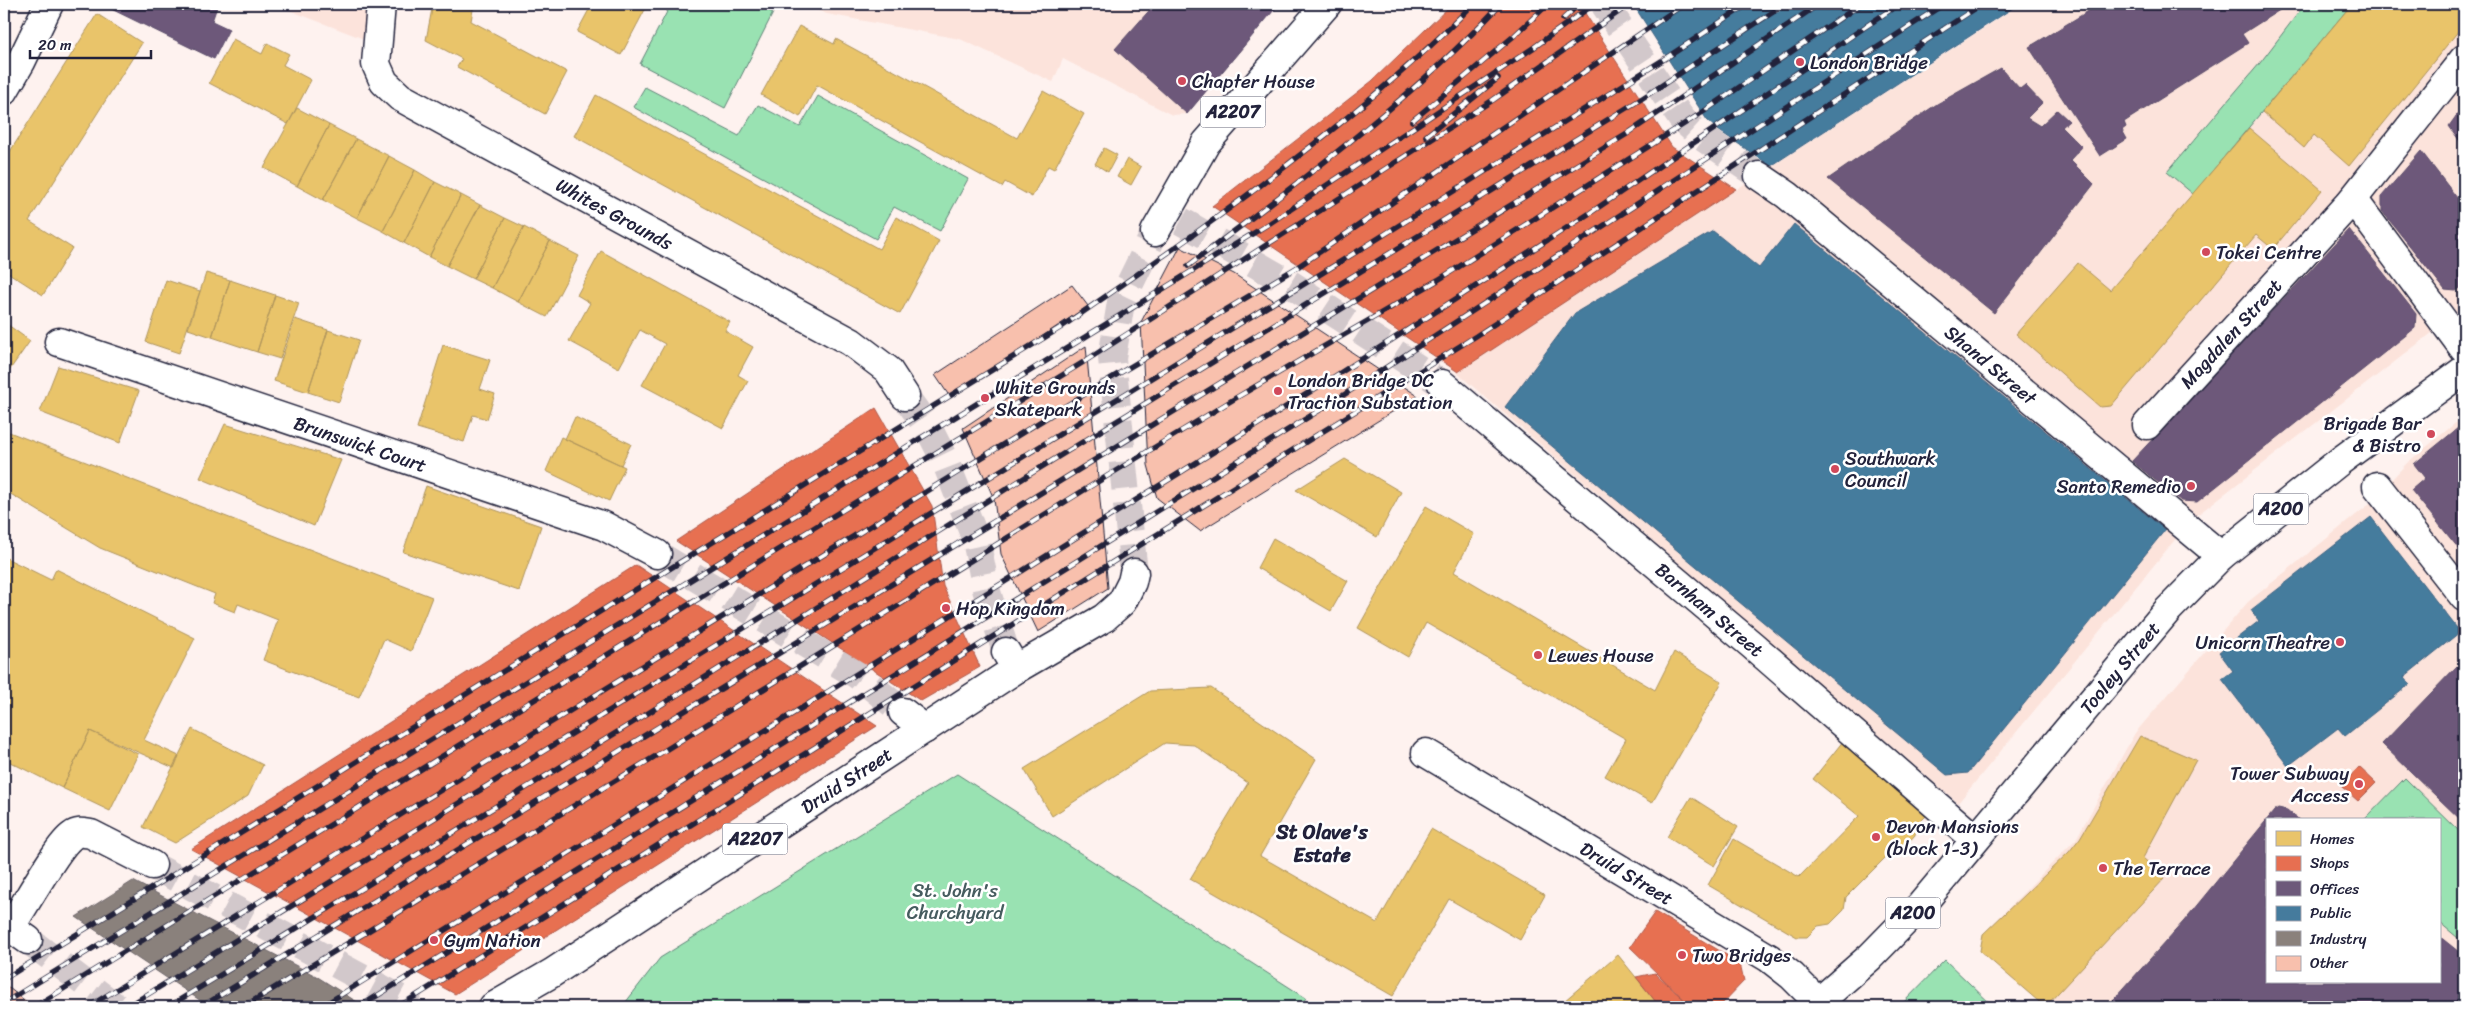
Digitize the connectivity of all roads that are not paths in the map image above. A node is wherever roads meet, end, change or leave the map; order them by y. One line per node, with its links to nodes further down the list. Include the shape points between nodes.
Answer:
1 (49, 4): 5 (street)
2 (381, 4): 13 (street, Whites Grounds, via 376,64 384,82 400,97 851,342 888,370)
3 (1326, 4): 8 (street, A2207, via 1206,143)
4 (2464, 59): 7 (street, Magdalen Street)
5 (4, 91)
6 (1759, 176): 17 (street, Shand Street, via 1787,195)
7 (2353, 198): 10 (street); 14 (street, Magdalen Street)
8 (1167, 222)
9 (59, 342): 16 (street, Brunswick Court, via 604,526)
10 (2464, 349)
11 (2464, 370): 17 (street, Tooley Street / A200, via 2340,461)
12 (1442, 384): 23 (street, Barnham Street, via 1752,645)
13 (905, 396)
14 (2147, 425)
15 (2377, 486): 19 (street)
16 (657, 554)
17 (2221, 556): 23 (street, Tooley Street / A200, via 2167,611)
18 (1134, 573): 21 (street, Druid Street / A2207, via 1122,602 1104,618 1011,660)
19 (2464, 596)
20 (903, 712): 21 (street)
21 (925, 729): 27 (street, Druid Street / A2207, via 552,973)
22 (1426, 754): 26 (street, Druid Street, via 1768,958 1792,976)
23 (1975, 839): 26 (street, Tooley Street / A200, via 1921,905)
24 (152, 865): 25 (street, via 91,834 80,832 72,835 56,856)
25 (14, 930)
26 (1816, 1005)
27 (493, 1007)

